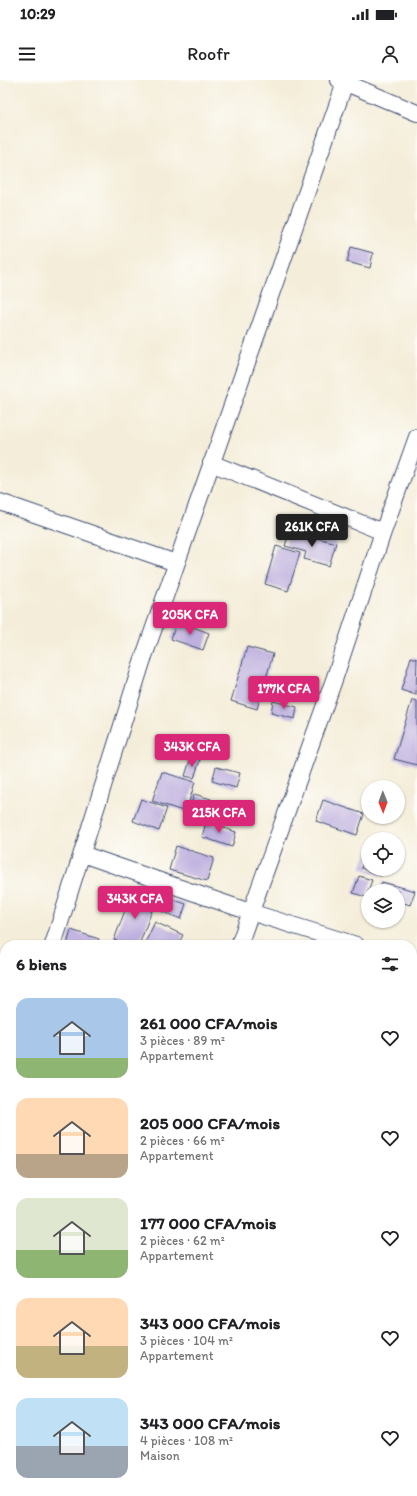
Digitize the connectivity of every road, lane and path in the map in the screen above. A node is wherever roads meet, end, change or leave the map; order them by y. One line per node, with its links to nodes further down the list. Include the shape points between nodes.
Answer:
1 (343, 81): 2 (street); 4 (street)
2 (417, 113)
3 (417, 437): 6 (street)
4 (211, 463): 6 (street); 7 (street)
5 (0, 502): 7 (street)
6 (383, 532): 9 (street, via 335,677)
7 (176, 563): 8 (street)
8 (82, 854): 9 (street); 10 (street)
9 (250, 912): 11 (street); 12 (street)
10 (54, 940)
11 (241, 940)
12 (340, 940)

